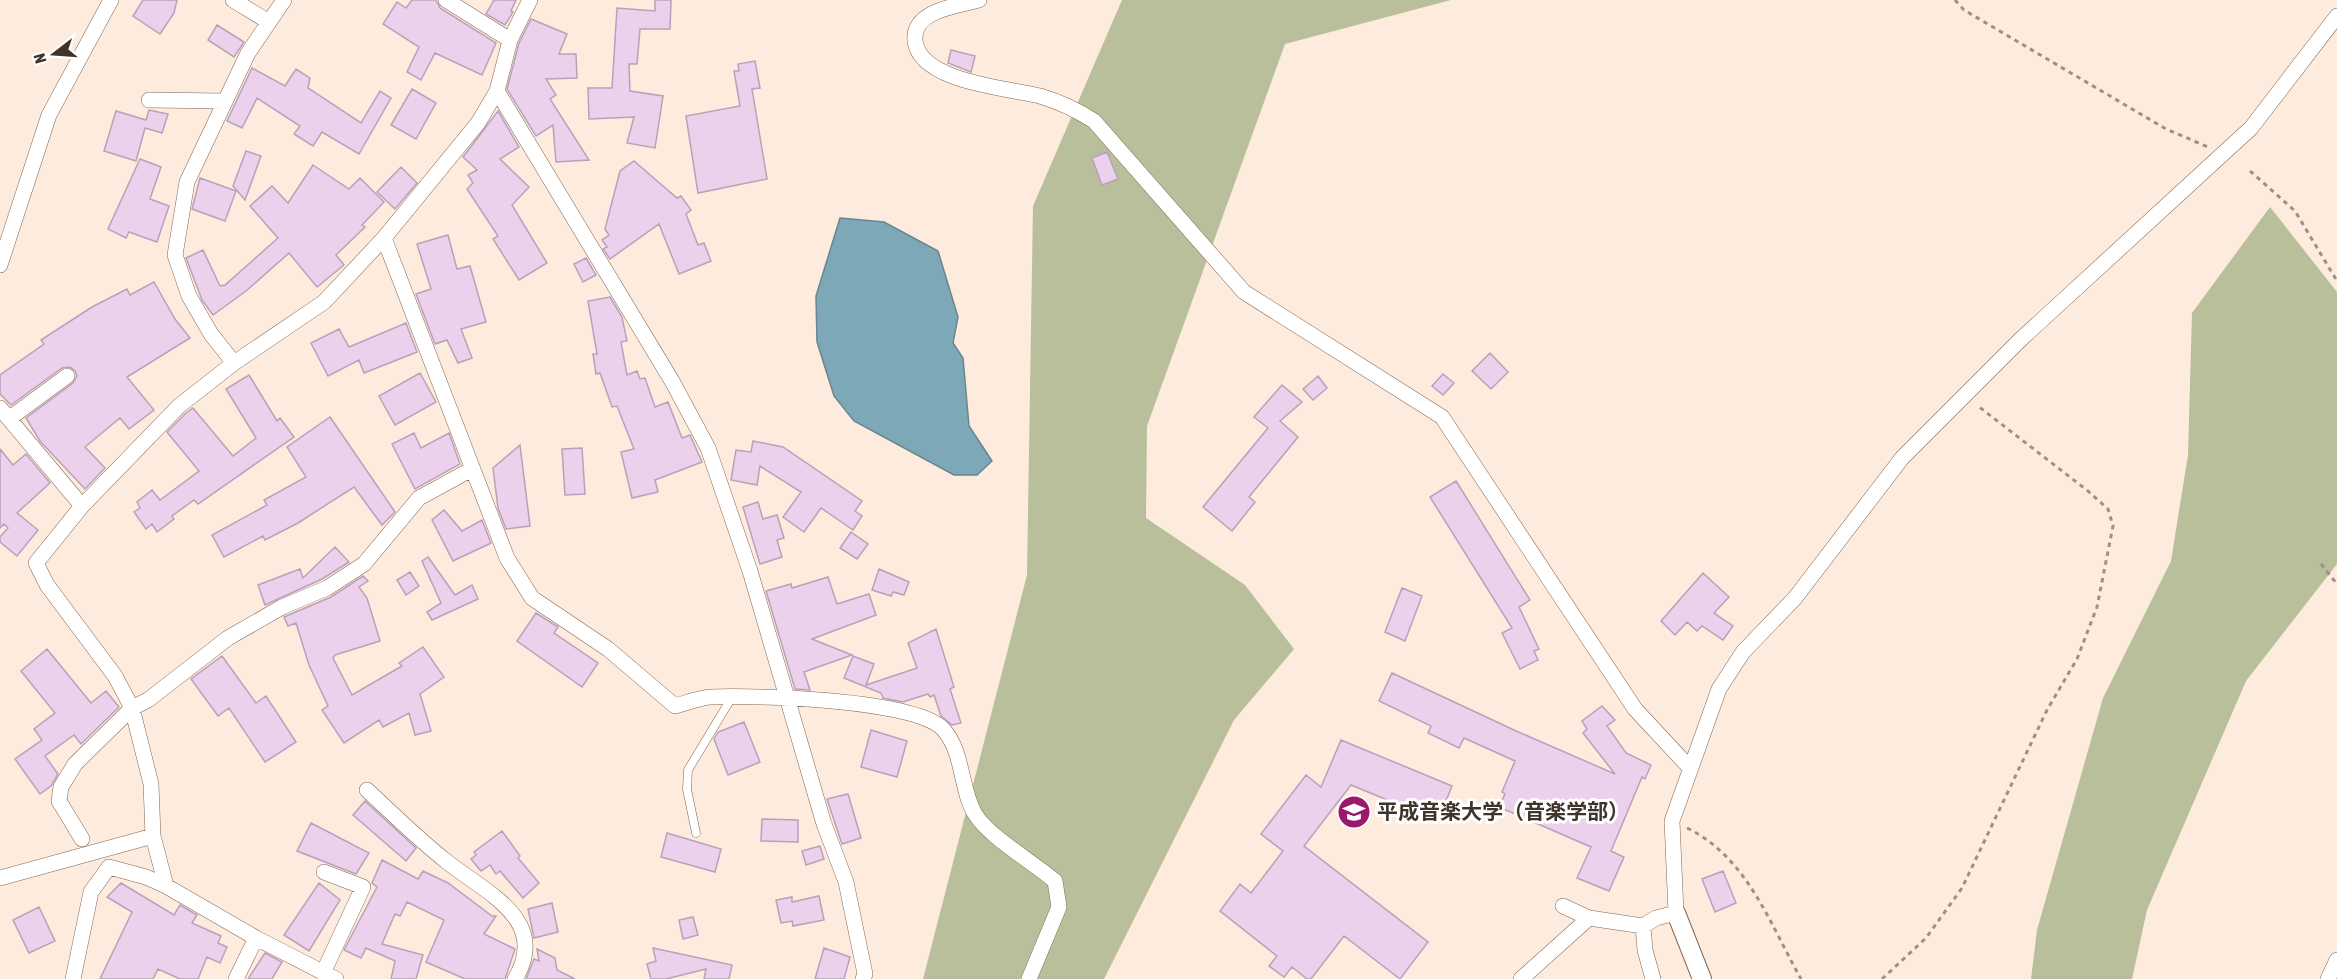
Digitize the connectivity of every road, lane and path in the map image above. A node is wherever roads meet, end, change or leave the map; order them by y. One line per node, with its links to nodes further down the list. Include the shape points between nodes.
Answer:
1 (111, 0): 17 (street, via 49,115)
2 (233, 0): 9 (street)
3 (284, 0): 9 (street)
4 (446, 0): 10 (street)
5 (530, 0): 10 (street)
6 (979, 0): 30 (street, via 935,12 920,22 915,36 920,54 940,71 1068,105 1095,121 1244,292 1442,417 1635,709)
7 (1955, 0): 14 (path, via 1964,10 2166,129)
8 (2337, 16): 14 (street, via 2251,128)
9 (269, 22): 13 (street)
10 (510, 40): 11 (street)
11 (497, 91): 16 (street, via 478,123); 27 (street, via 672,381 708,448 750,571)
12 (149, 100): 13 (street)
13 (224, 101): 19 (street, via 187,182 175,255 189,296)
14 (2223, 154): 21 (street)
15 (2250, 171): 18 (path, via 2295,211)
16 (384, 238): 19 (street, via 324,302); 23 (street)
17 (0, 265)
18 (2337, 281)
19 (234, 363): 24 (street, via 179,406)
20 (67, 376): 22 (street)
21 (1965, 396): 30 (street, via 1902,458 1795,598 1743,652 1719,689); 55 (path, via 2088,491 2108,509 2113,526 2097,607 2077,659 2047,710 1967,878 1926,938)
22 (5, 413): 24 (street)
23 (472, 469): 28 (street, via 507,558 532,598 608,649 675,706); 29 (street, via 419,498 364,564 327,588 282,607 228,638)
24 (82, 506): 29 (street, via 36,563 46,585 115,676)
25 (2321, 564): 26 (path)
26 (2337, 584)
27 (785, 696): 28 (street); 49 (street, via 846,882); 50 (street, via 889,709 929,719 943,729 954,748 974,813 1003,842 1055,881 1059,907)
28 (733, 697): 33 (lane, via 688,770 687,789)
29 (132, 708): 34 (street, via 151,784); 35 (street, via 75,764 61,787 59,801)
30 (1690, 768): 32 (street)
31 (367, 790): 48 (street, via 446,861 511,908 526,940 524,964)
32 (1672, 820): 40 (street); 54 (path, via 1708,838 1755,890)
33 (696, 832)
34 (153, 836): 37 (street); 38 (street)
35 (82, 839)
36 (324, 872): 45 (street, via 363,887)
37 (0, 878)
38 (166, 886): 43 (street); 46 (street, via 109,867 91,892)
39 (1563, 906): 41 (street)
40 (1676, 913): 42 (street); 53 (street)
41 (1589, 918): 42 (street); 51 (street)
42 (1643, 926): 52 (street)
43 (256, 938): 45 (street); 47 (street)
44 (2337, 960): 56 (street)
45 (330, 976)
46 (73, 979)
47 (236, 979)
48 (515, 979)
49 (863, 979)
50 (1029, 979)
51 (1521, 979)
52 (1653, 979)
53 (1702, 979)
54 (1801, 979)
55 (1882, 979)
56 (2328, 979)

